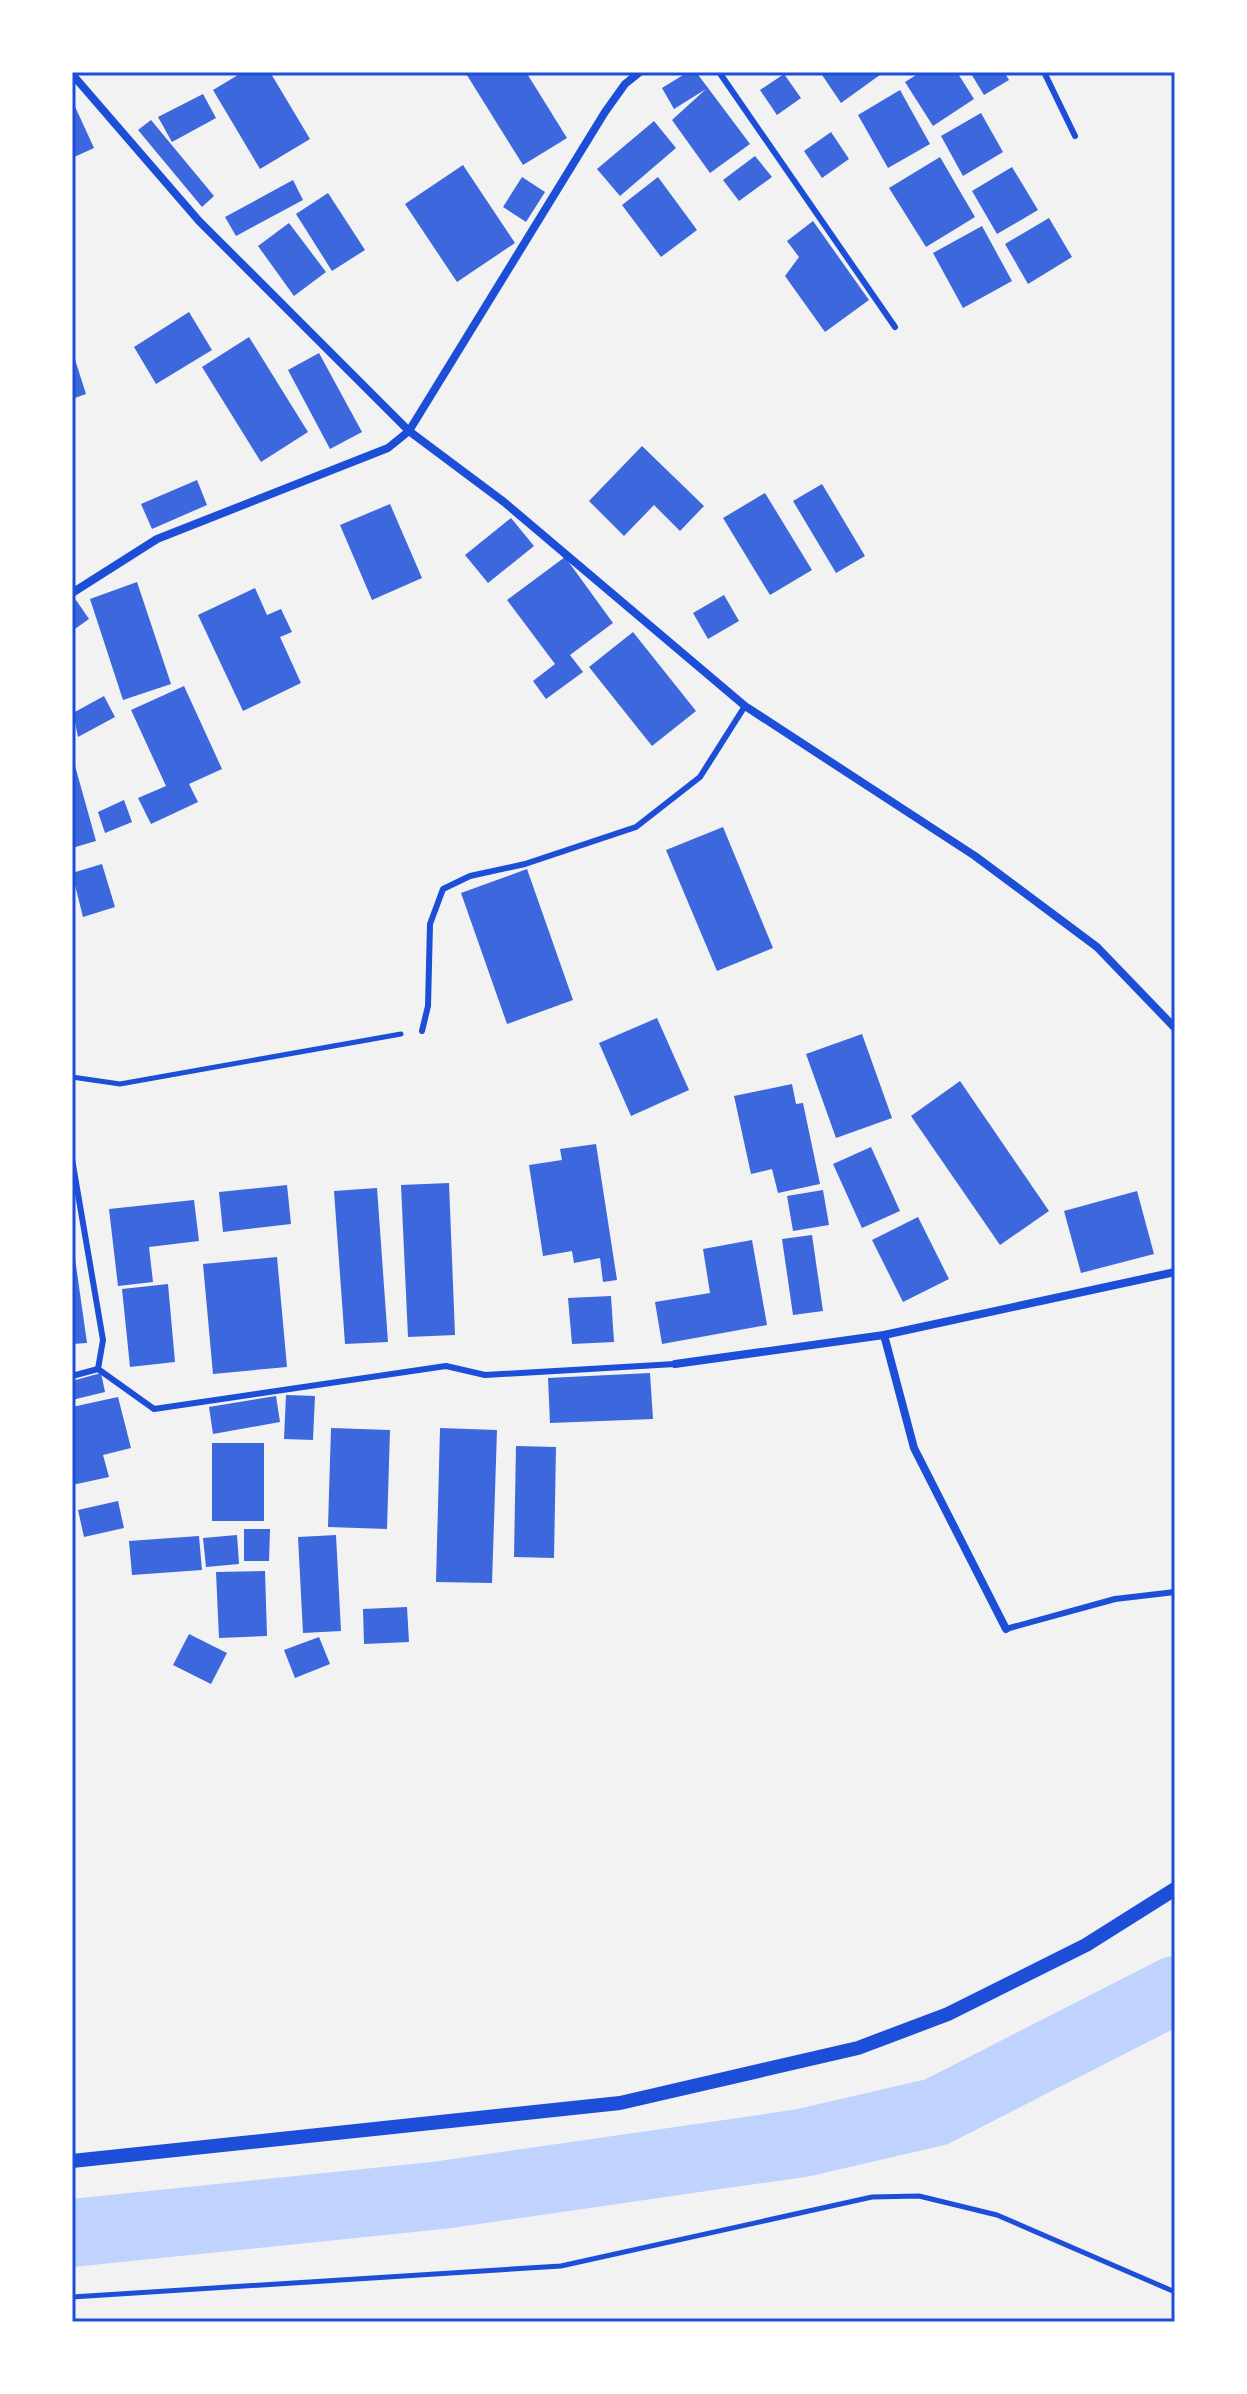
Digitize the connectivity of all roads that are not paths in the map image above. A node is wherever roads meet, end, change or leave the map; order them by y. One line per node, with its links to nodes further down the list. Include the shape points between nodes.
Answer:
1 (640, 72): 7 (street, via 605,112)
2 (719, 72): 6 (lane)
3 (1044, 72): 5 (lane)
4 (72, 74): 7 (street, via 199,221)
5 (1075, 136)
6 (895, 327)
7 (409, 431): 8 (street, via 388,448 157,539); 9 (street, via 504,502)
8 (72, 593)
9 (745, 706): 10 (street, via 1019,887 1097,947); 11 (lane, via 700,777 636,827 525,864 470,876 443,889 430,924 428,1006)
10 (1175, 1028)
11 (422, 1031)
12 (72, 1159): 16 (lane, via 103,1340)
13 (1175, 1272): 14 (street)
14 (884, 1335): 15 (street); 19 (street, via 914,1448)
15 (675, 1364): 16 (lane, via 485,1375 446,1366 154,1409)
16 (98, 1369): 17 (lane)
17 (72, 1376)
18 (1175, 1592): 19 (lane, via 1115,1599)
19 (1006, 1629)
20 (1175, 1889): 21 (street, via 1086,1945 948,2014 858,2048 620,2103)
21 (72, 2161)

